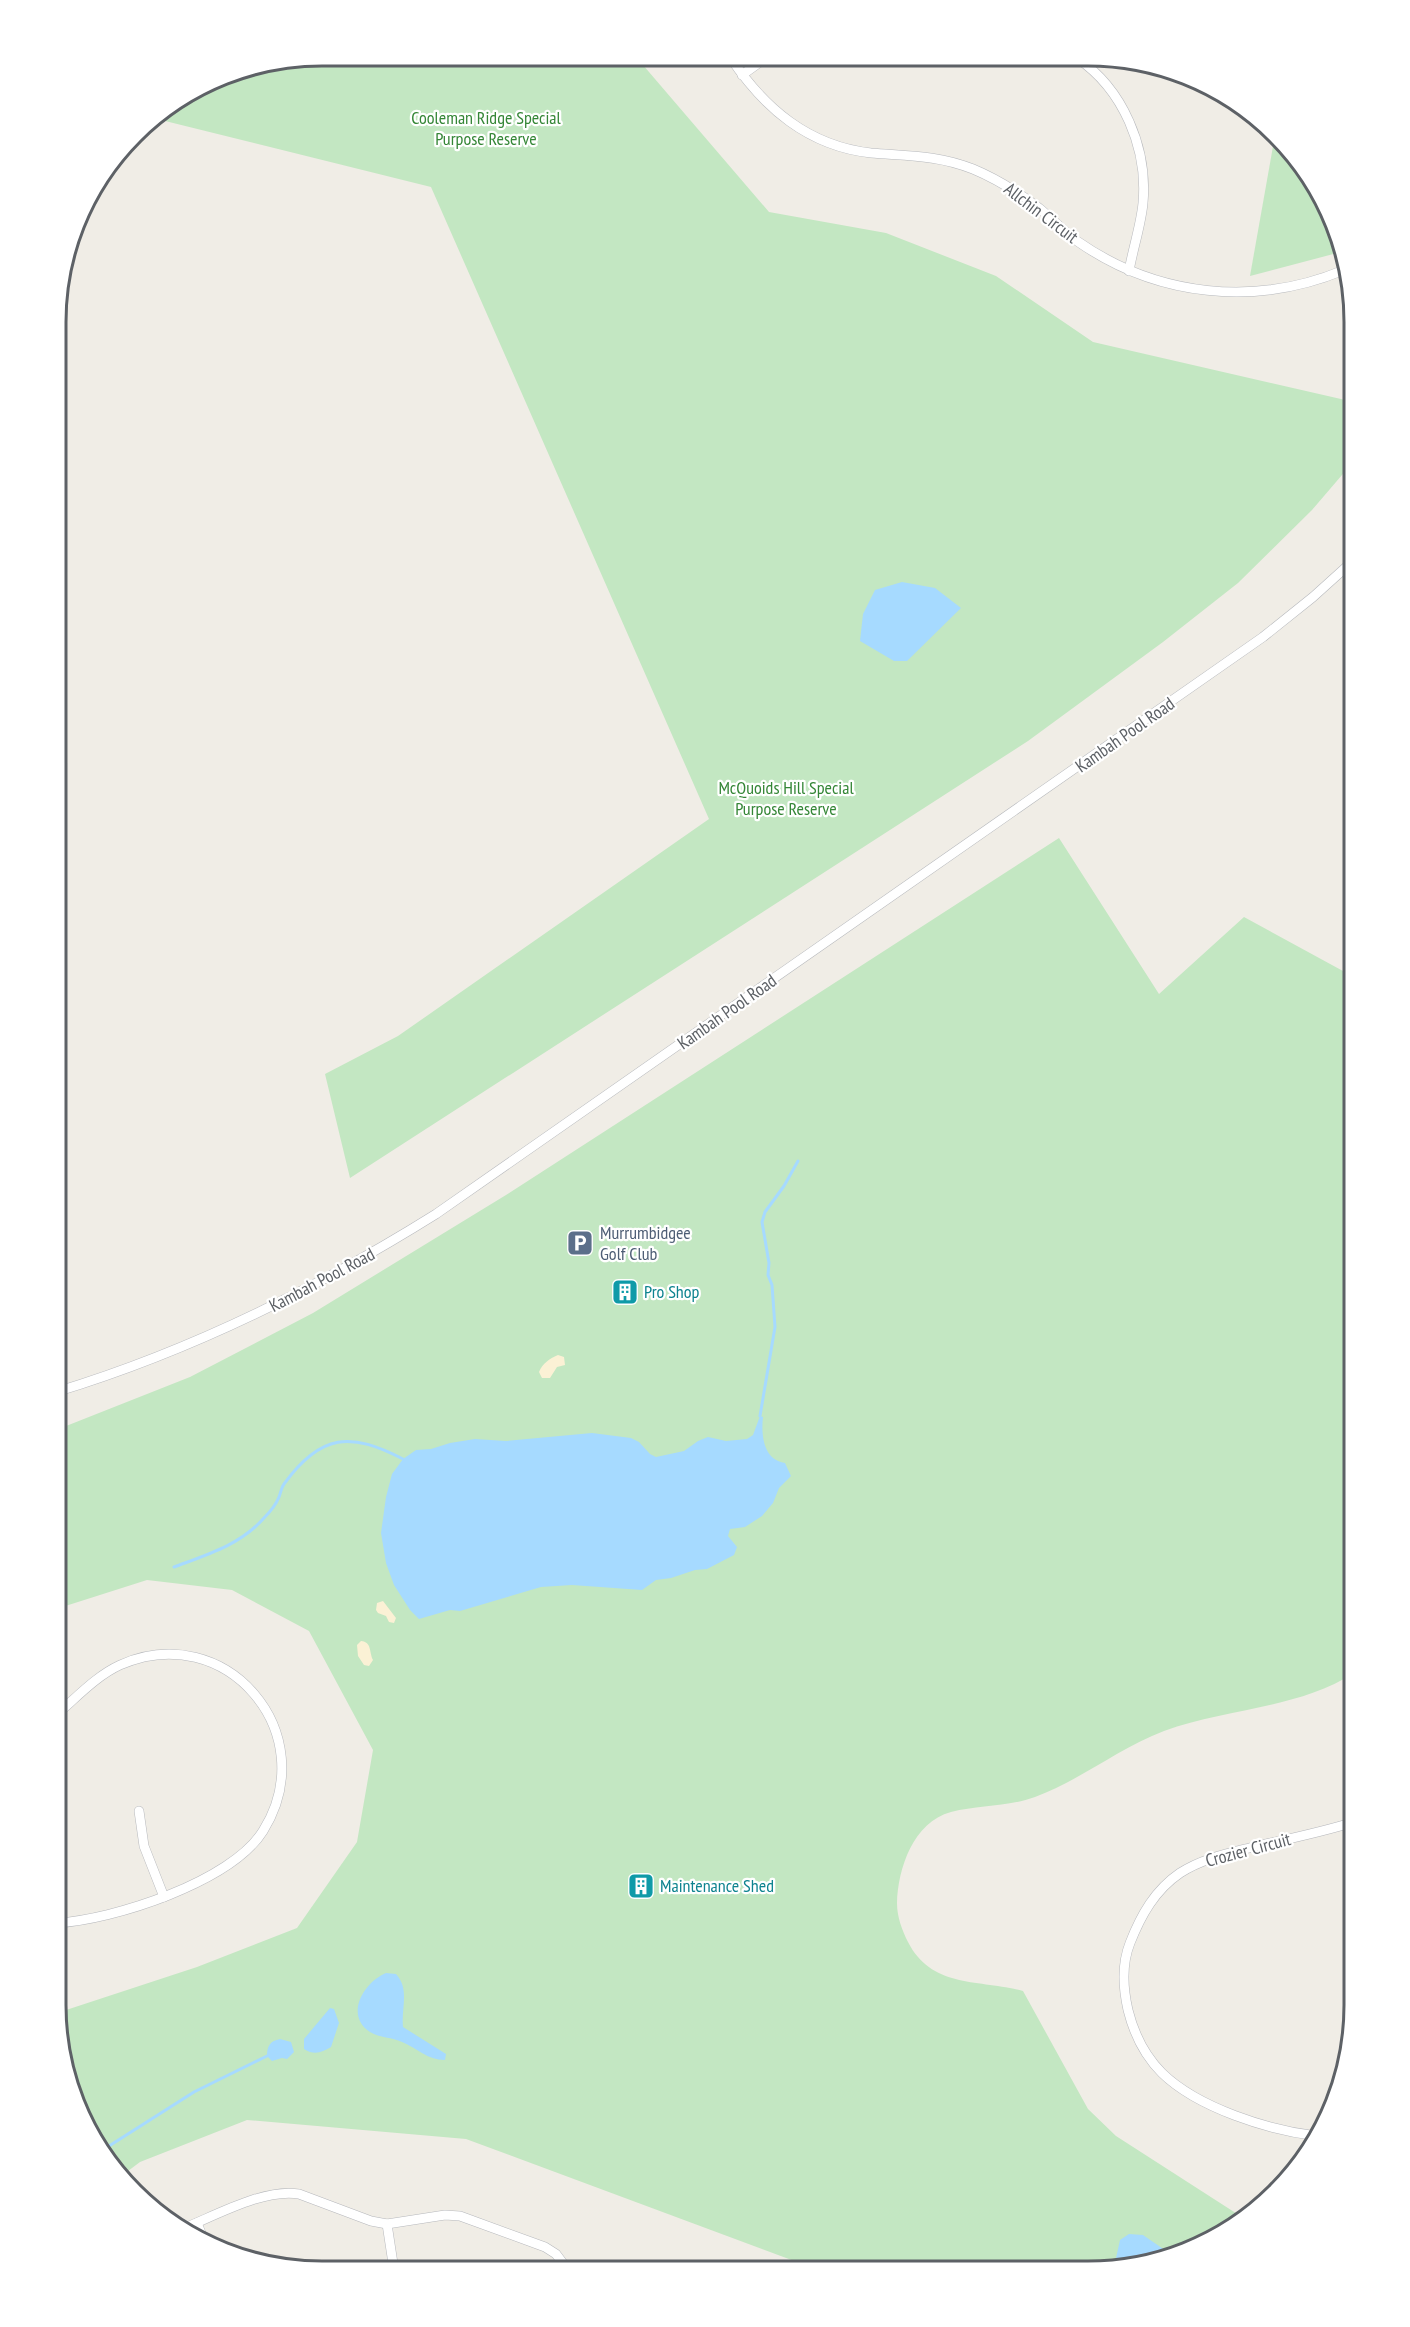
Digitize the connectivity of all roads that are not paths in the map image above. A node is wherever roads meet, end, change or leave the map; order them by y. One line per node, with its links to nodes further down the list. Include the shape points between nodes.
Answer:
1 (736, 66): 4 (street, Allchin Circuit)
2 (754, 66): 4 (street)
3 (1086, 66): 5 (street, via 1117,98 1140,154 1143,204)
4 (742, 75): 5 (street, Allchin Circuit, via 771,108 813,137 849,150 930,157 973,169 1014,190 1075,239)
5 (1129, 271): 6 (street, Allchin Circuit, via 1186,289 1235,293 1290,288)
6 (1339, 272)
7 (1344, 569): 8 (street, Kambah Pool Road, via 1253,644 436,1214 259,1314 172,1352)
8 (66, 1389)
9 (66, 1708): 12 (street, via 111,1670 136,1659 162,1654 191,1656 221,1666 248,1686 265,1707 282,1763 274,1809 263,1831 231,1862)
10 (139, 1810): 12 (street, via 144,1846)
11 (1344, 1824): 14 (street, Crozier Circuit, via 1191,1866 1151,1902 1126,1953 1124,1982 1132,2028 1163,2073 1187,2091 1237,2116)
12 (164, 1897): 13 (street, via 104,1916)
13 (66, 1922)
14 (1309, 2134)
15 (197, 2223): 16 (street, via 264,2196 287,2192); 17 (street); 18 (street)
16 (387, 2224): 19 (street); 20 (street, via 460,2216 545,2247)
17 (191, 2225)
18 (200, 2230)
19 (393, 2261)
20 (561, 2261)

